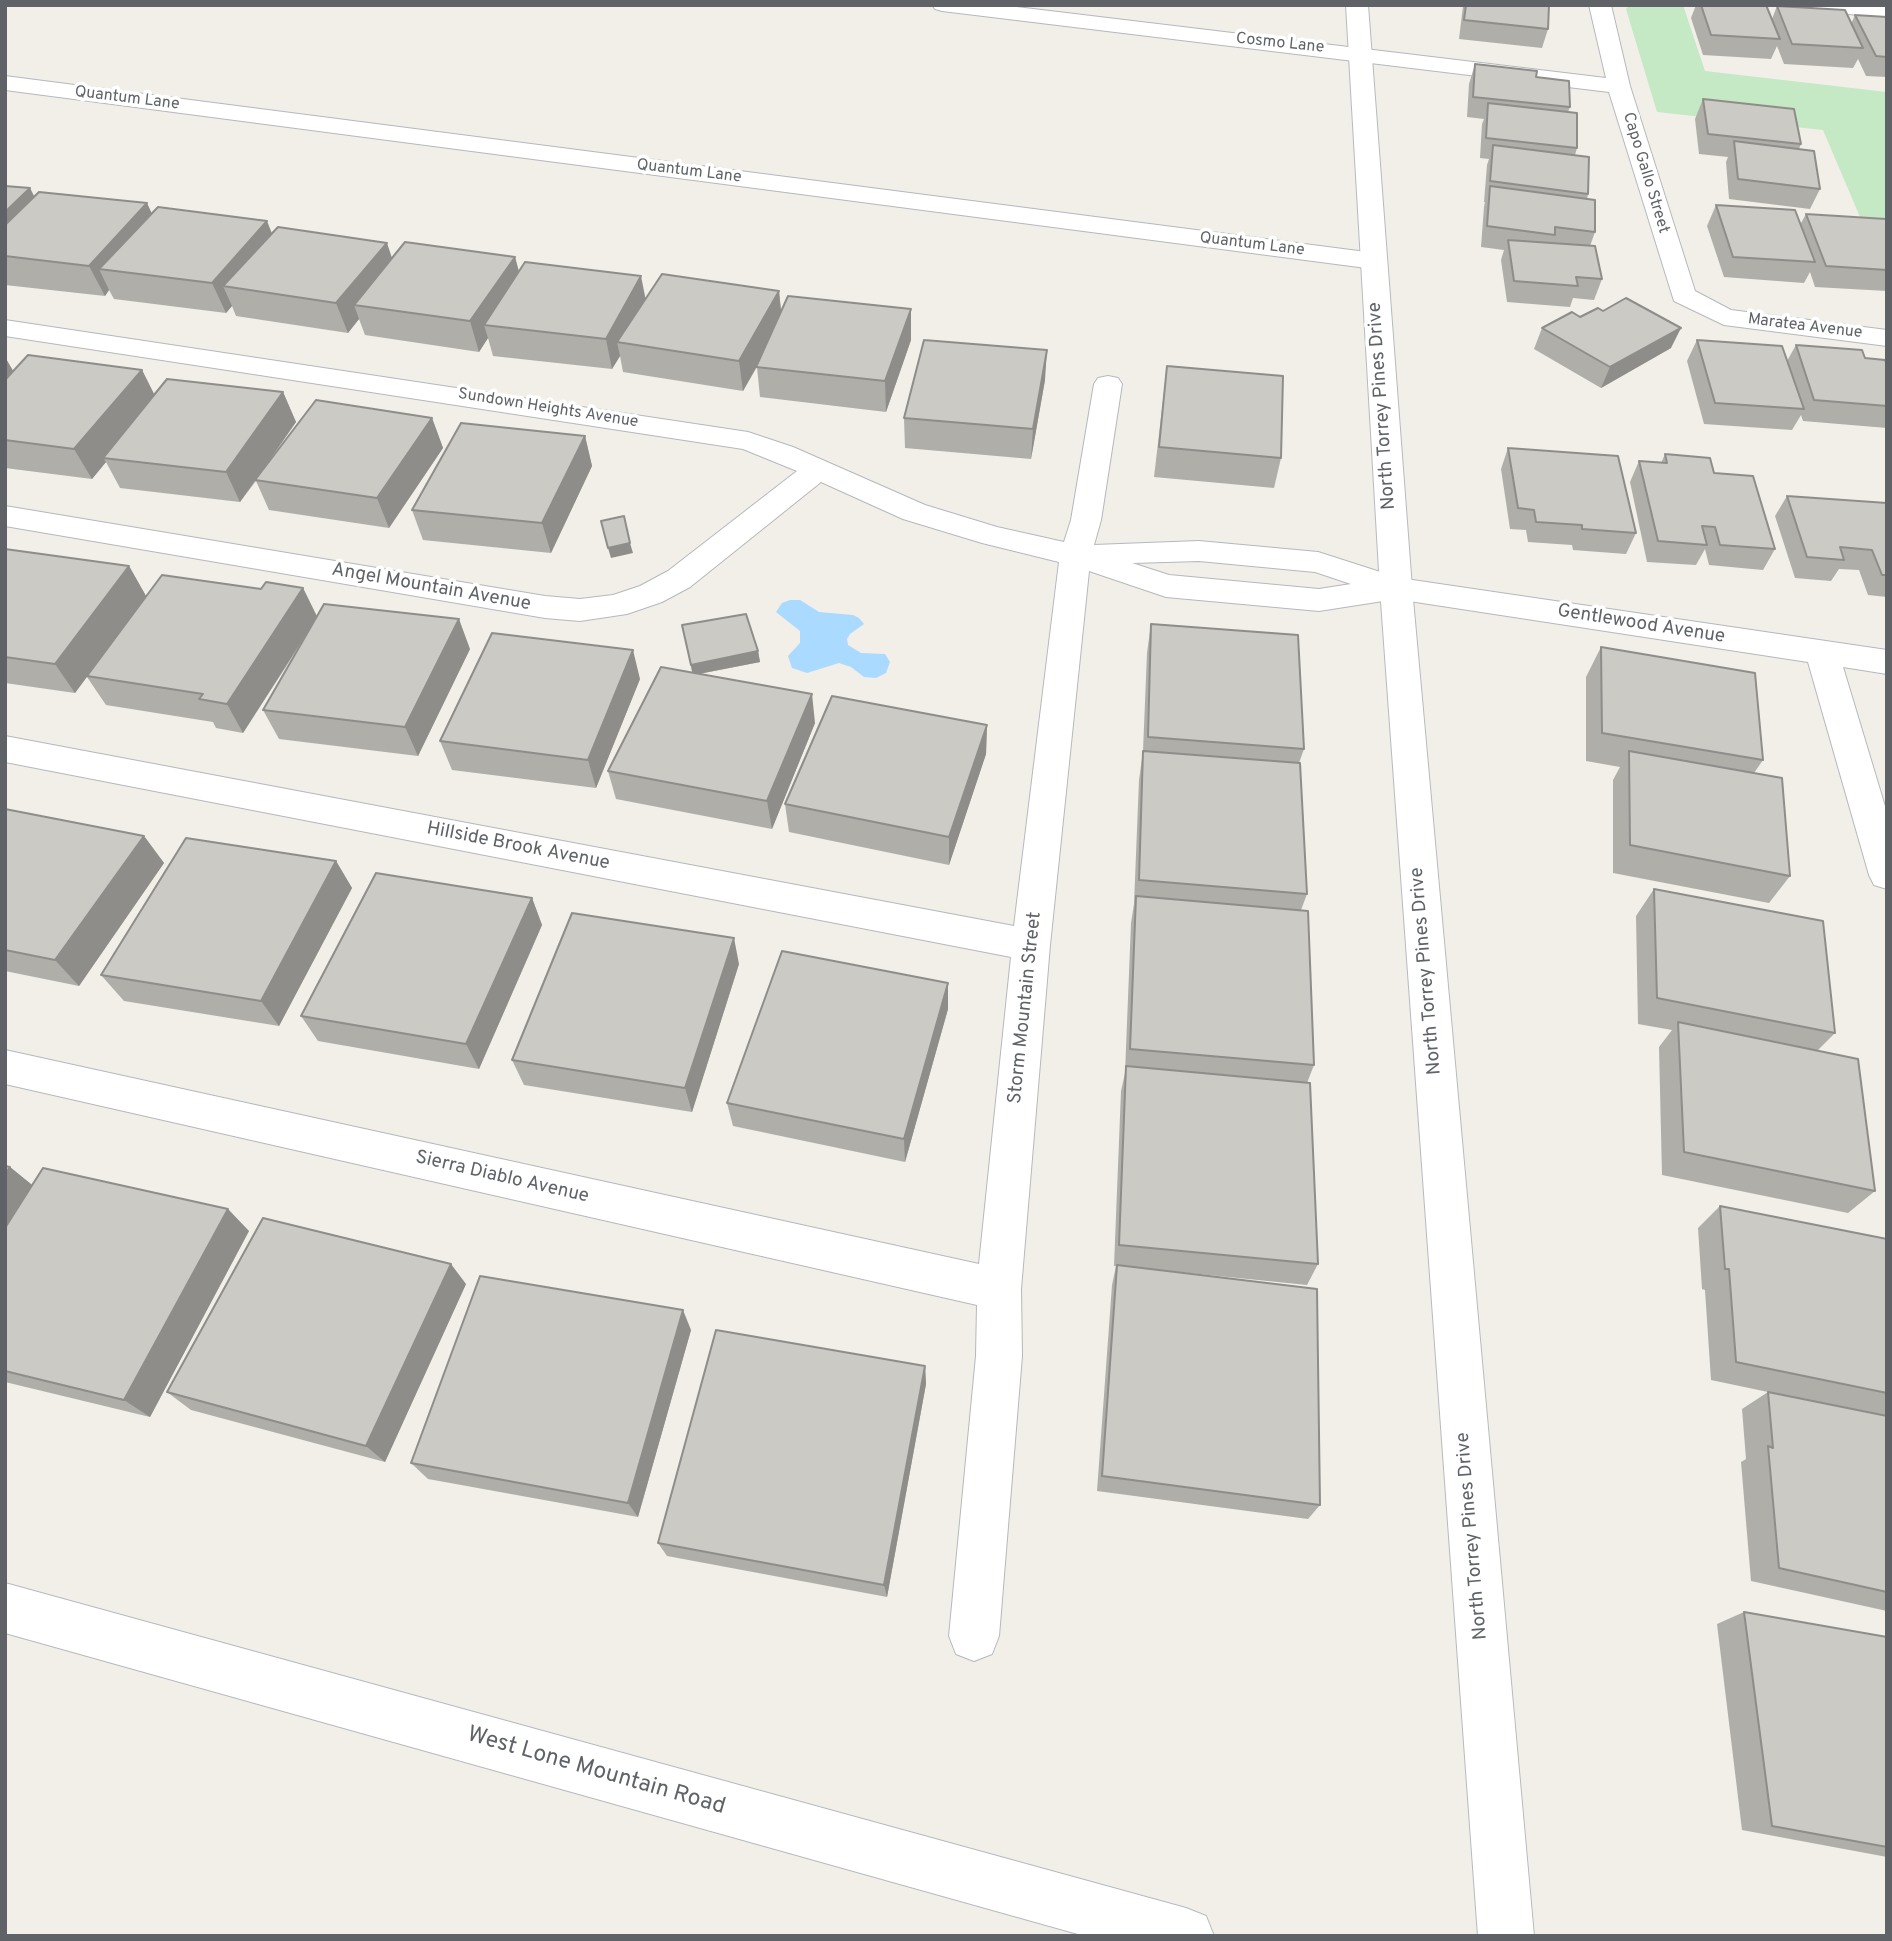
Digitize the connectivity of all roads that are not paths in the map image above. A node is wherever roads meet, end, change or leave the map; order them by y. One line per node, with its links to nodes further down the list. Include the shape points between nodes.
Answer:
1 (942, 5): 5 (street, Cosmo Lane)
2 (1357, 5): 7 (street, North Torrey Pines Drive)
3 (1600, 5): 9 (street, Capo Gallo Street)
4 (1820, 5): 6 (street)
5 (1028, 10): 7 (street, Cosmo Lane)
6 (1887, 12)
7 (1359, 52): 9 (street, Cosmo Lane); 10 (street, North Torrey Pines Drive)
8 (5, 83): 10 (street, Quantum Lane)
9 (1619, 86): 11 (street, Capo Gallo Street, via 1683,295)
10 (1374, 261): 18 (street, North Torrey Pines Drive)
11 (1724, 317): 13 (street, Maratea Avenue)
12 (5, 328): 15 (street, Sundown Heights Avenue, via 707,433 748,441)
13 (1887, 338)
14 (1108, 384): 17 (street, Storm Mountain Street, via 1086,520)
15 (817, 470): 16 (street, Angel Mountain Avenue, via 679,579 616,606 580,610); 17 (street, Sundown Heights Avenue, via 914,512)
16 (5, 516)
17 (1075, 555): 18 (street, Sundown Heights Avenue, via 1166,586 1319,600); 23 (street, Storm Mountain Street)
18 (1395, 588): 19 (street, Gentlewood Avenue); 29 (street, North Torrey Pines Drive)
19 (1822, 653): 20 (street, Gentlewood Avenue); 22 (street)
20 (1887, 662)
21 (5, 749): 23 (street, Hillside Brook Avenue)
22 (1887, 875)
23 (1031, 945): 25 (street, Storm Mountain Street)
24 (5, 1067): 25 (street, Sierra Diablo Avenue)
25 (999, 1289): 27 (street, Storm Mountain Street, via 999,1356)
26 (5, 1608): 28 (street, West Lone Mountain Road)
27 (974, 1636)
28 (1186, 1936)
29 (1506, 1936)

